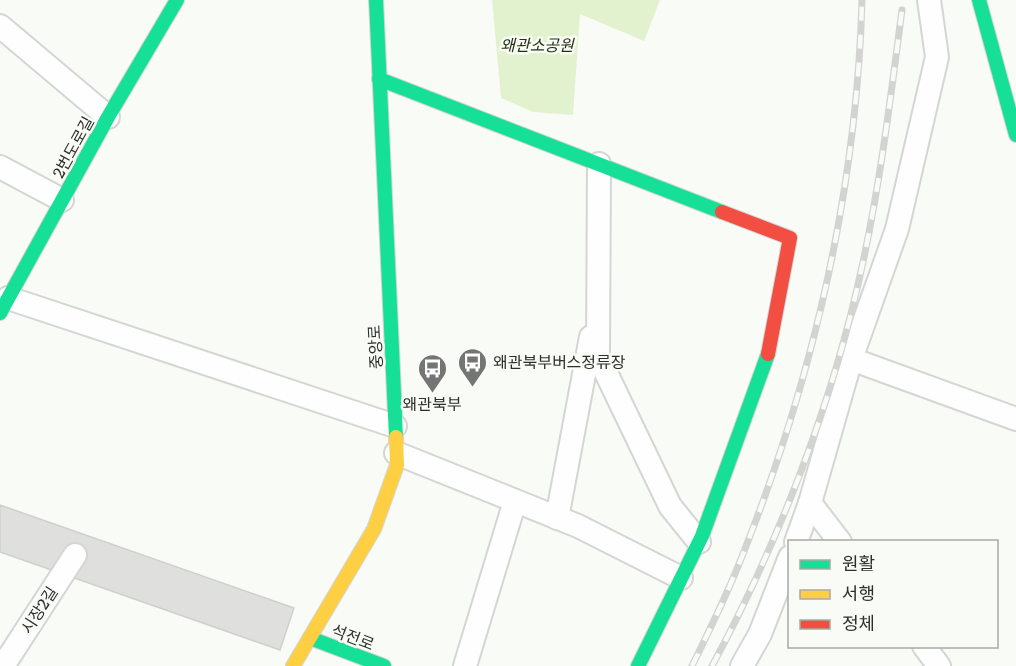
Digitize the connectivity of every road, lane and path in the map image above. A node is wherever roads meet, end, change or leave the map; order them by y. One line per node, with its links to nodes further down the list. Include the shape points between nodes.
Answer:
1 (177, 0): 7 (street, 2번도로길)
2 (376, 0): 6 (street, 중앙로)
3 (929, 0): 14 (street, via 937,57 897,229)
4 (979, 0): 8 (street)
5 (0, 26): 7 (street)
6 (379, 79): 9 (street); 16 (street, 중앙로)
7 (108, 117): 11 (street, 2번도로길)
8 (1016, 135)
9 (599, 164): 12 (street); 23 (street, via 790,238 768,353)
10 (0, 168): 11 (street)
11 (62, 200): 13 (street, 2번도로길)
12 (598, 297): 20 (street); 23 (street, via 598,356 670,506)
13 (4, 305): 16 (street)
14 (851, 359): 15 (street); 19 (street)
15 (1016, 419)
16 (395, 426): 17 (street, 중앙로)
17 (396, 453): 18 (street); 27 (street, 중앙로, via 397,465 374,529)
18 (515, 501): 20 (street); 32 (street)
19 (810, 503): 21 (street); 22 (street)
20 (557, 518): 26 (street)
21 (797, 540)
22 (838, 540)
23 (699, 542): 26 (street)
24 (75, 555): 29 (street, 시장2길)
25 (788, 560): 34 (street, via 760,634)
26 (681, 578): 33 (street)
27 (310, 638): 30 (street, 중앙로); 31 (street, 석전로)
28 (926, 648): 35 (street)
29 (3, 666)
30 (293, 666)
31 (384, 666)
32 (465, 666)
33 (638, 666)
34 (742, 666)
35 (939, 666)

